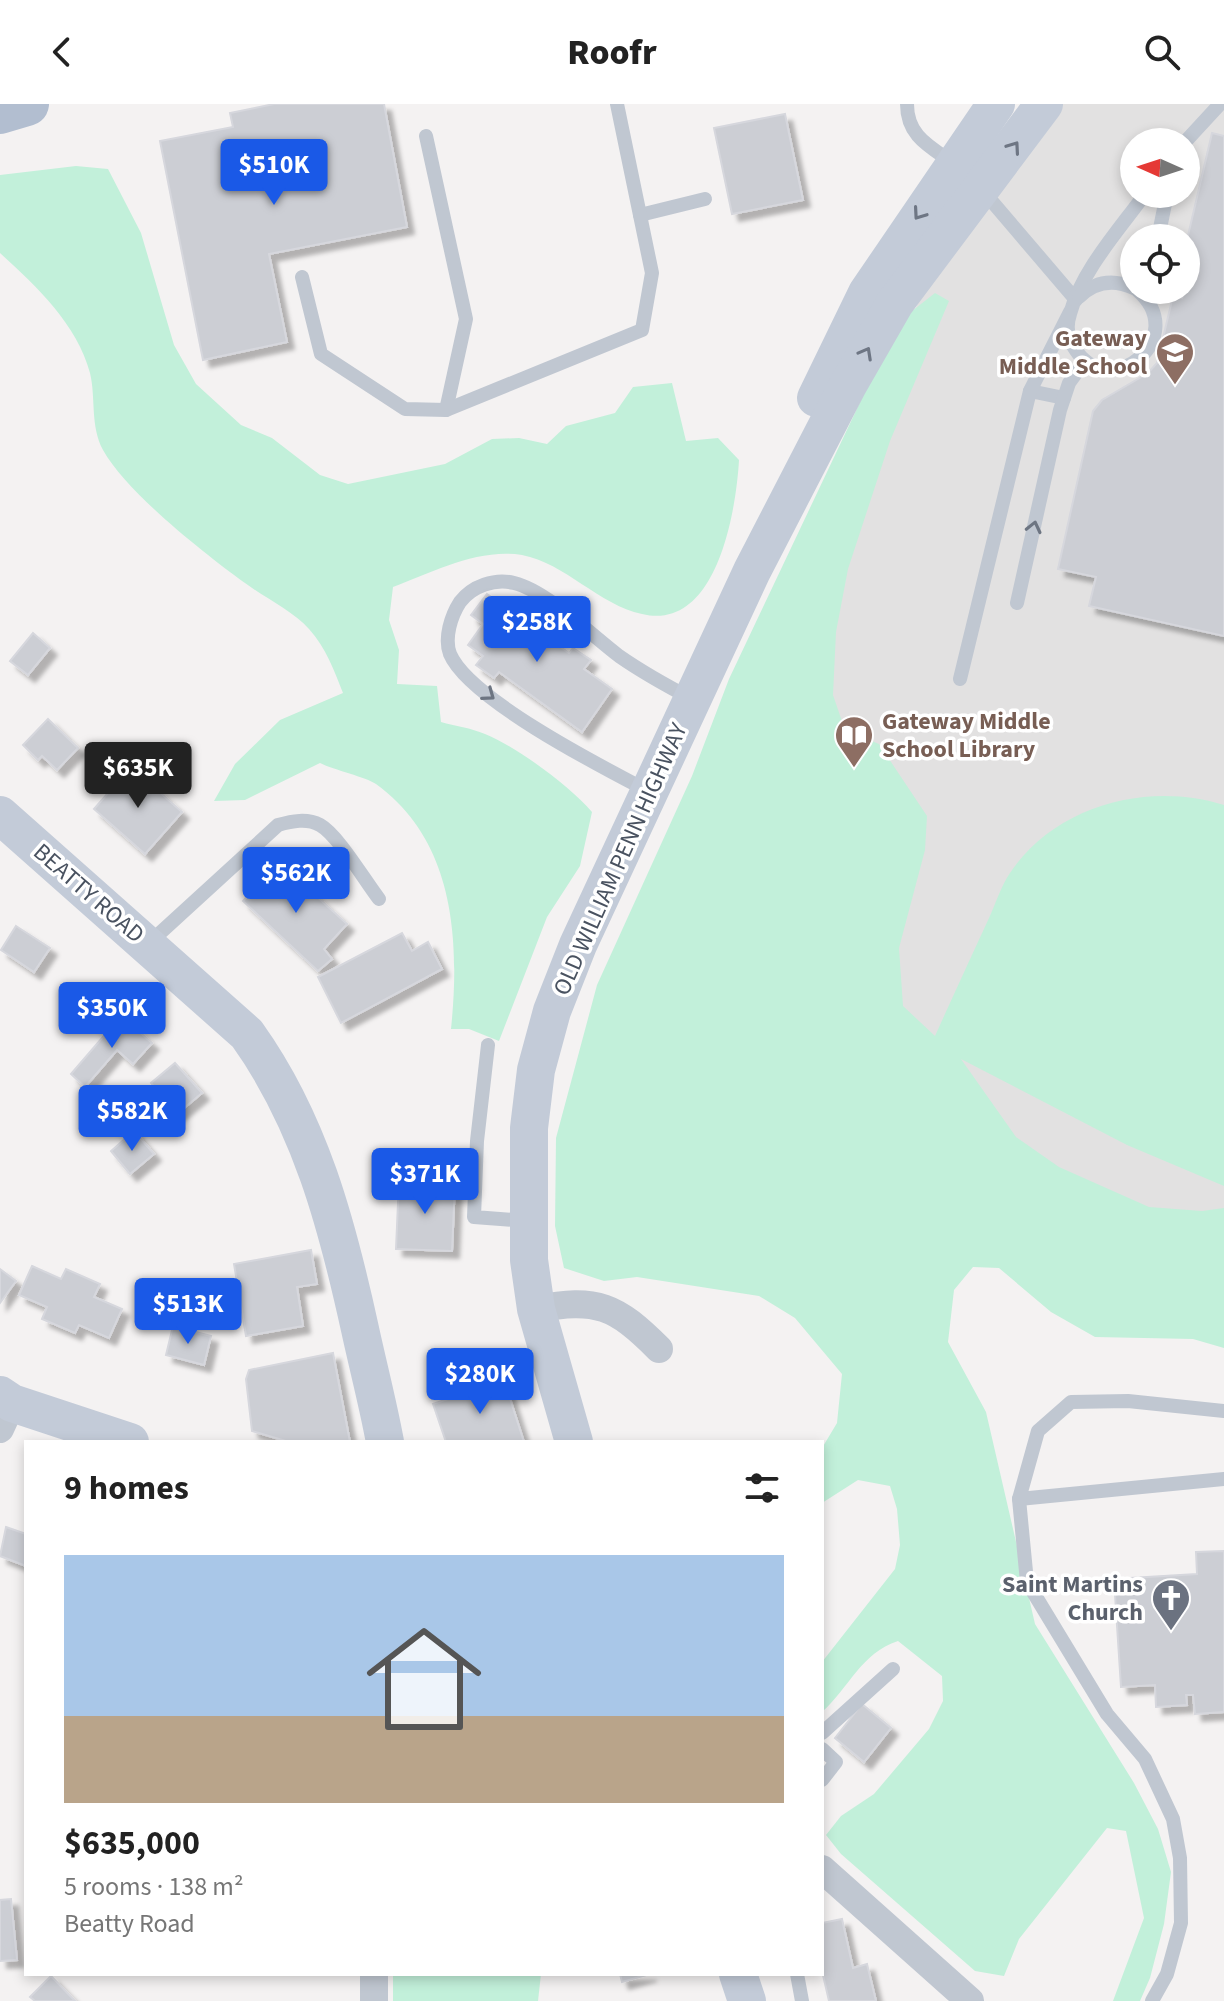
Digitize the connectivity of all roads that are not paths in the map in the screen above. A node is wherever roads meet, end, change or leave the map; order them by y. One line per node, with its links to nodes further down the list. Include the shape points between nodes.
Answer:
1 (27, 104): 7 (main road)
2 (907, 104): 10 (lane, via 915,136)
3 (996, 104): 10 (main road, OLD WILLIAM PENN HIGHWAY)
4 (1044, 104): 10 (main road, OLD WILLIAM PENN HIGHWAY, one-way to 4)
5 (1220, 104): 8 (lane)
6 (620, 105): 13 (lane)
7 (0, 112)
8 (1198, 128)
9 (426, 136): 21 (lane, via 466,319)
10 (968, 177): 17 (lane); 24 (main road, OLD WILLIAM PENN HIGHWAY, via 867,293 842,339 794,450 752,571)
11 (705, 199): 13 (lane)
12 (1135, 208): 17 (lane)
13 (640, 215): 21 (lane, via 652,273 642,330)
14 (302, 277): 21 (lane, via 321,354 405,409)
15 (1120, 285): 17 (lane, via 1098,284)
16 (1147, 304): 18 (lane, via 1154,338 1137,362 1110,370)
17 (1073, 306): 18 (lane, via 1070,339); 19 (lane)
18 (1085, 361): 20 (lane)
19 (1030, 391): 20 (lane); 23 (lane)
20 (1064, 398): 22 (lane, one-way to 20)
21 (446, 410)
22 (1017, 603)
23 (960, 679)
24 (692, 699): 25 (main road, OLD WILLIAM PENN HIGHWAY); 25 (lane, one-way to 25, via 513,582 490,582 475,589 461,601 449,626 449,652 483,693)
25 (649, 792): 30 (main road, OLD WILLIAM PENN HIGHWAY, via 552,1011 529,1128)
26 (0, 815): 28 (main road, BEATTY ROAD)
27 (379, 899): 28 (lane, via 323,827 291,821 278,825)
28 (147, 944): 36 (main road, BEATTY ROAD, via 247,1034 299,1122 343,1252)
29 (488, 1045): 30 (lane, via 474,1217)
30 (528, 1221): 31 (main road, OLD WILLIAM PENN HIGHWAY)
31 (536, 1309): 32 (street, via 598,1305 628,1318); 37 (main road, OLD WILLIAM PENN HIGHWAY)
32 (659, 1349)
33 (4, 1409): 35 (main road)
34 (1224, 1411): 39 (lane, via 1128,1401 1071,1402 1038,1431)
35 (105, 1438)
36 (385, 1440)
37 (573, 1440)
38 (1224, 1479): 39 (lane)
39 (1019, 1499): 52 (lane, via 1027,1582 1107,1714 1145,1759 1173,1819 1181,1923 1167,1974)
40 (893, 1669): 41 (lane)
41 (824, 1731)
42 (824, 1751): 43 (lane, via 836,1762)
43 (824, 1777)
44 (824, 1871): 51 (street)
45 (374, 1976): 48 (street)
46 (739, 1976): 49 (main road)
47 (797, 1976): 50 (lane)
48 (374, 2001)
49 (747, 2001)
50 (802, 2001)
51 (970, 2001)
52 (1152, 2001)

